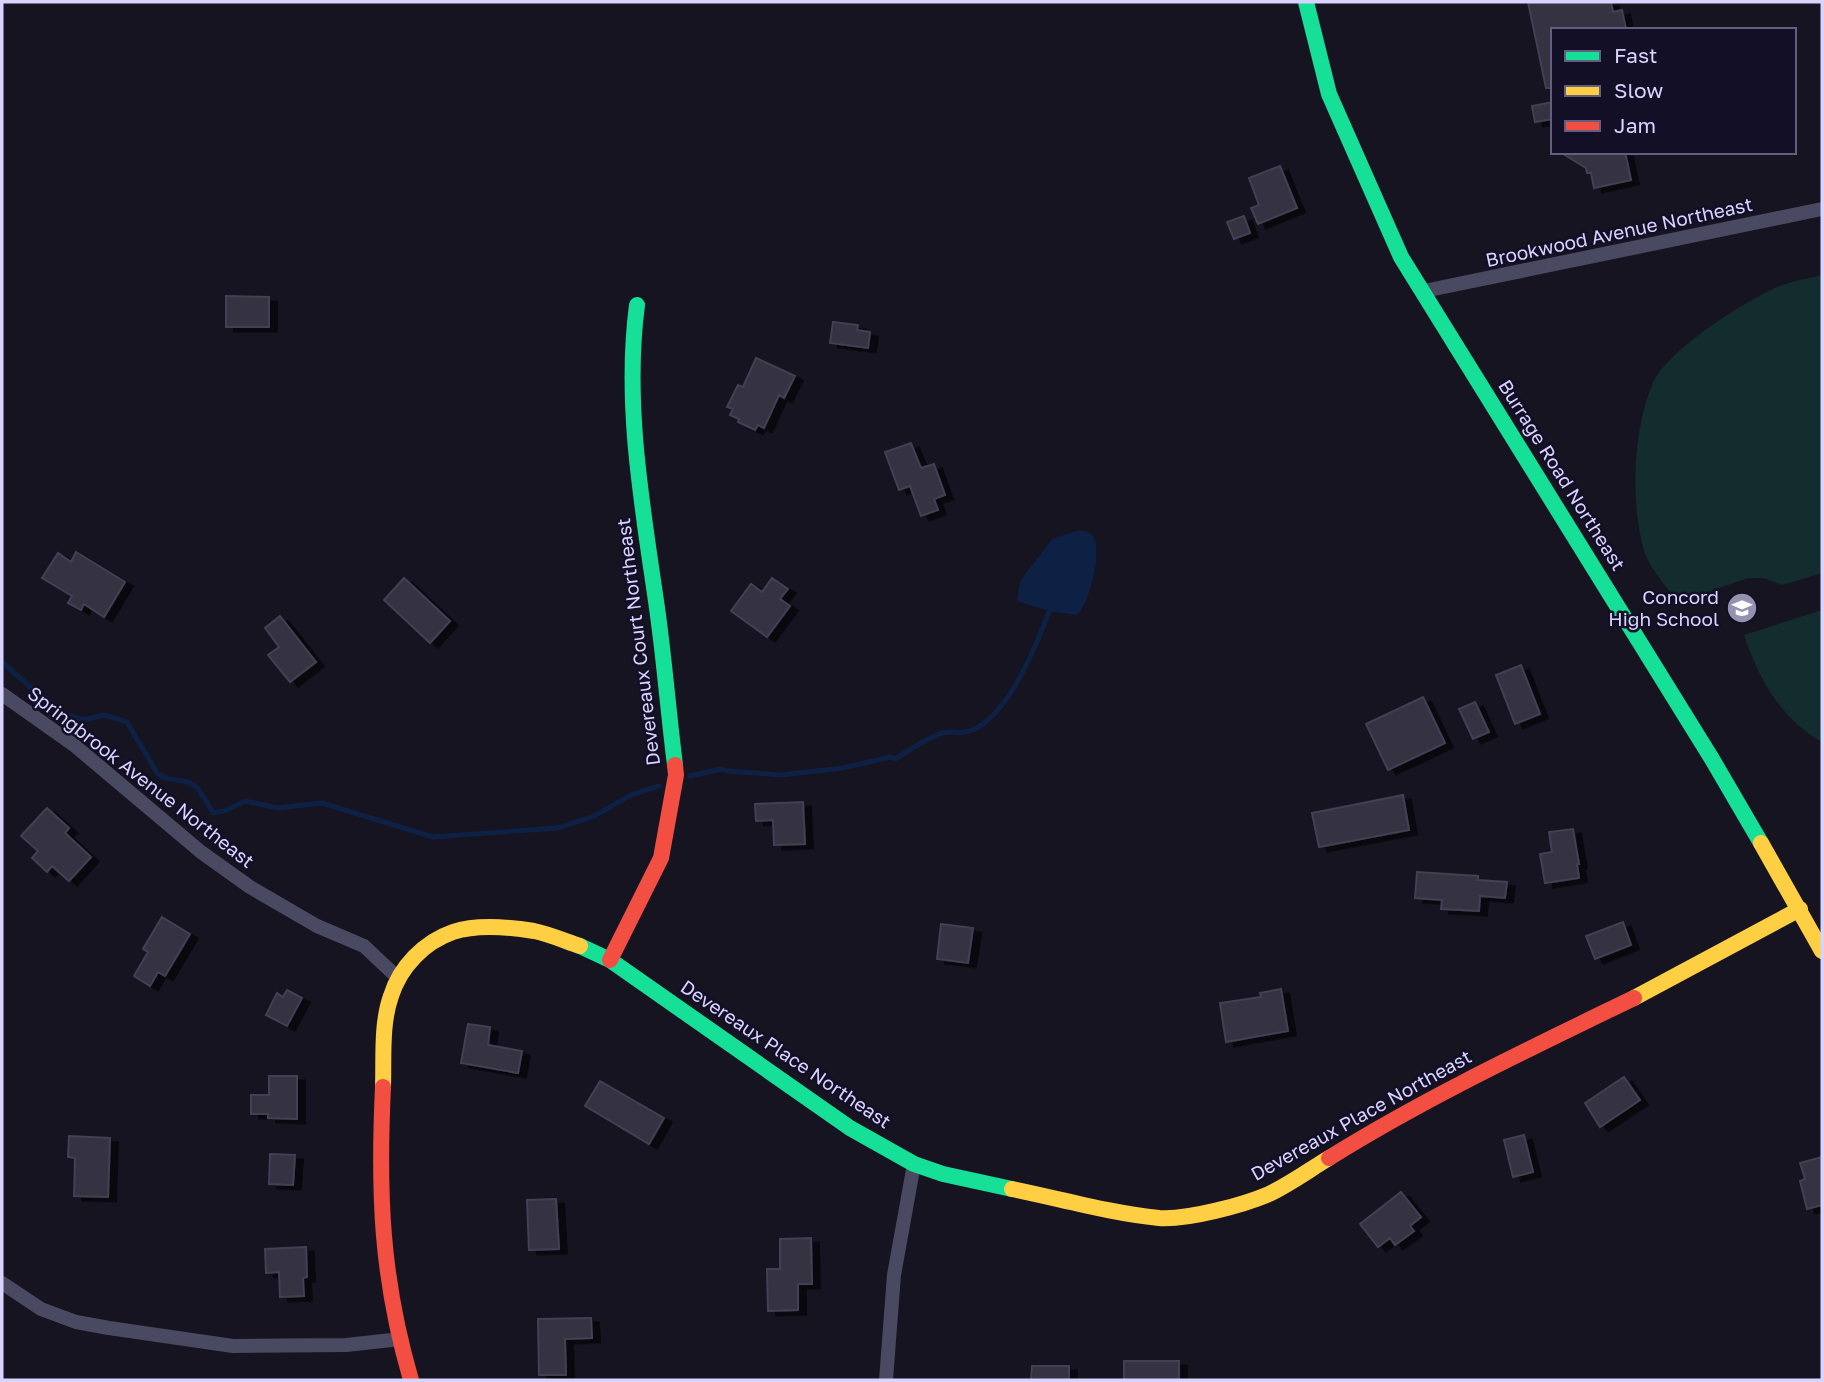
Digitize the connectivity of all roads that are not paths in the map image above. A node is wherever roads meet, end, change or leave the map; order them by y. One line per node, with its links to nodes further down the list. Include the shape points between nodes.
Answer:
1 (1306, 2): 3 (street, Burrage Road Northeast, via 1329,94 1345,134 1401,257)
2 (1822, 209): 3 (street, Brookwood Avenue Northeast)
3 (1424, 291): 6 (street, Burrage Road Northeast)
4 (637, 305): 8 (street, Devereaux Court Northeast, via 631,386 676,775 661,858)
5 (2, 694): 9 (street, Springbrook Avenue Northeast, via 74,745 201,852 317,926 364,946)
6 (1800, 909): 7 (street, Burrage Road Northeast); 10 (street, Devereaux Place Northeast, via 1653,989 1441,1092 1268,1194 1209,1212 1161,1217 1112,1210)
7 (1822, 951)
8 (610, 960): 9 (street, Devereaux Place Northeast, via 536,931 487,927 453,932 417,953); 10 (street, Devereaux Place Northeast, via 850,1128)
9 (398, 978): 12 (street, Devereaux Place Northeast, via 386,1018 380,1160 384,1254)
10 (914, 1164): 14 (street, via 894,1275)
11 (2, 1283): 12 (street, via 41,1309 76,1322 233,1346 334,1346)
12 (401, 1339): 13 (street, Devereaux Place Northeast)
13 (411, 1380)
14 (886, 1380)

